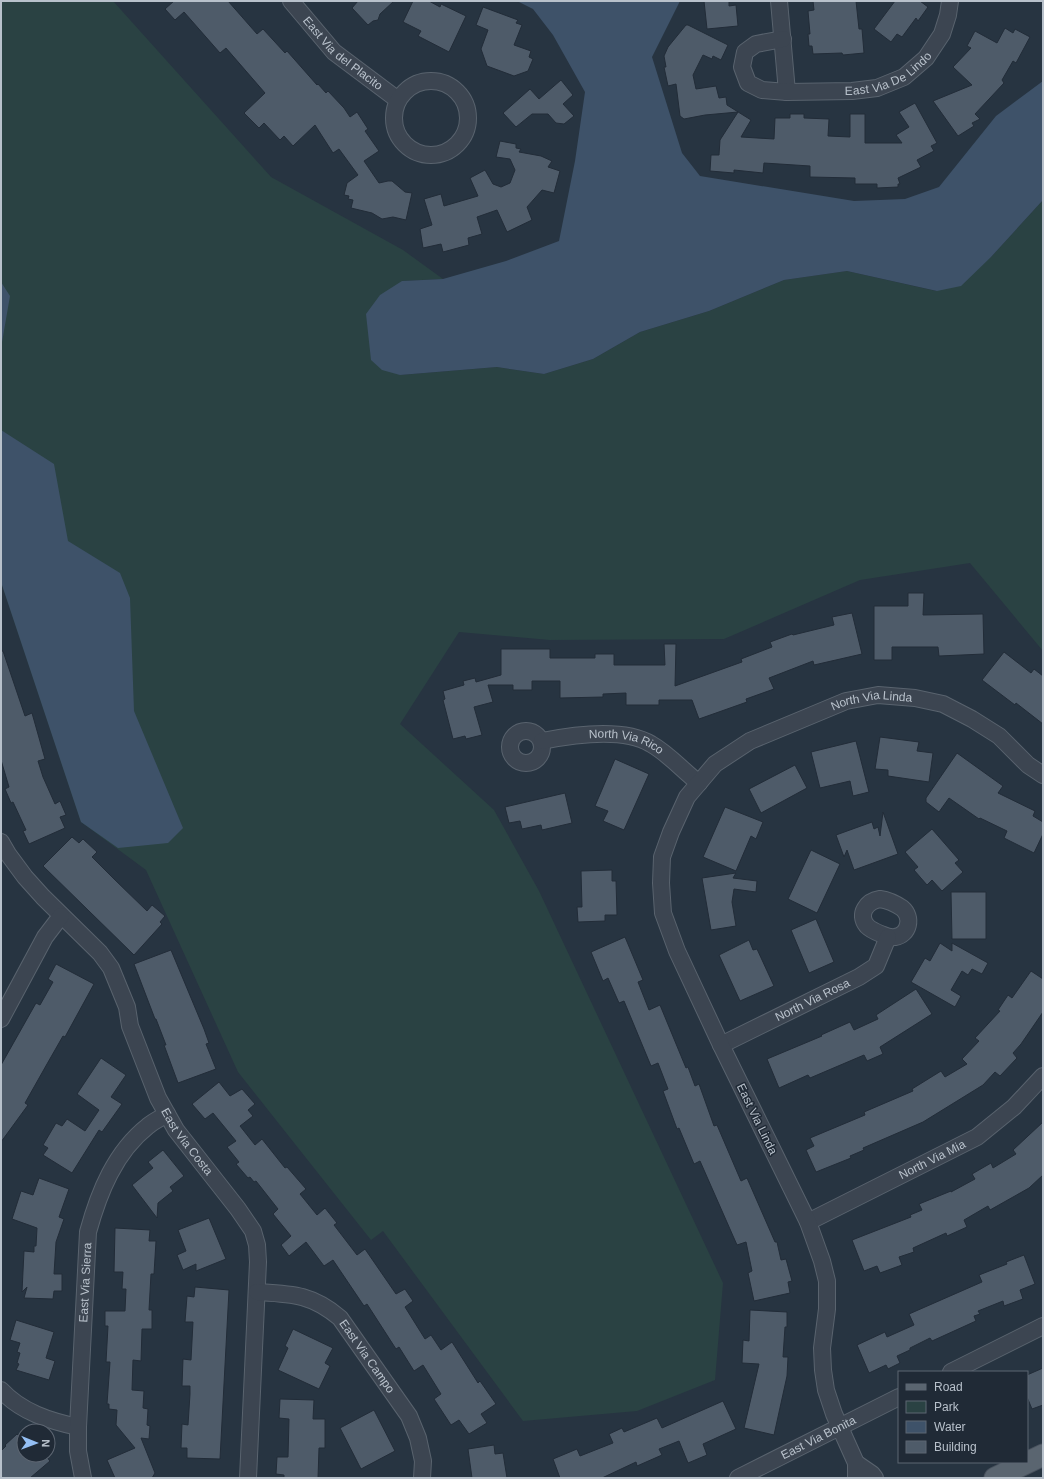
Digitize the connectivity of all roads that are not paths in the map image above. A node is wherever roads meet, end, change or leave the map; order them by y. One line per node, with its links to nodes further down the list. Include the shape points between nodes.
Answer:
1 (291, 1): 6 (street, East Via del Placito, via 334,52)
2 (779, 1): 4 (street)
3 (950, 1): 5 (street, East Via De Lindo, via 942,34 926,58 904,77 871,89)
4 (782, 39): 5 (street); 5 (street, East Via De Lindo, via 756,44 745,52 742,67 748,83 762,90)
5 (787, 92)
6 (398, 100): 6 (street, via 394,112 398,136 416,153 428,156 446,153 460,142 467,132 467,107 462,96 453,87 429,80 406,90)
7 (542, 741): 9 (street, North Via Rico, via 582,735 630,736 650,743)
8 (1043, 774): 9 (street, North Via Linda, via 1028,765 999,736 944,704 916,698 878,695 846,701 750,741 715,764)
9 (699, 784): 14 (street, East Via Linda, via 687,798 662,857 662,898 664,913 677,951)
10 (1, 842): 11 (street, East Via Costa, via 25,877)
11 (61, 916): 13 (street, via 45,937); 16 (street, East Via Costa, via 100,953 111,968 127,1007 136,1043)
12 (888, 937): 14 (street, North Via Rosa, via 876,966 859,977)
13 (1, 1019)
14 (721, 1045): 17 (street, East Via Linda)
15 (1043, 1076): 17 (street, North Via Mia, via 1014,1107 977,1137)
16 (167, 1114): 18 (street, East Via Costa, via 176,1130 253,1231 258,1262); 23 (street, East Via Sierra, via 149,1125 117,1160 94,1209 88,1232)
17 (808, 1222): 24 (street, East Via Linda, via 827,1280 823,1370 826,1390)
18 (256, 1292): 30 (street, East Via Costa); 31 (street, East Via Campo, via 296,1295 328,1307 340,1318 409,1416 418,1438 423,1461)
19 (1043, 1326): 20 (street)
20 (953, 1371)
21 (1, 1390): 23 (street, via 25,1409 45,1419)
22 (898, 1398): 24 (street, East Via Bonita)
23 (78, 1427): 29 (street, East Via Sierra, via 78,1451)
24 (839, 1427): 28 (street, East Via Linda); 32 (street, East Via Bonita)
25 (1043, 1455): 26 (main road)
26 (1028, 1462)
27 (1026, 1463): 34 (main road)
28 (856, 1471): 33 (street, East Via Linda, via 872,1474)
29 (83, 1478)
30 (248, 1478)
31 (422, 1478)
32 (738, 1478)
33 (875, 1478)
34 (995, 1478)

